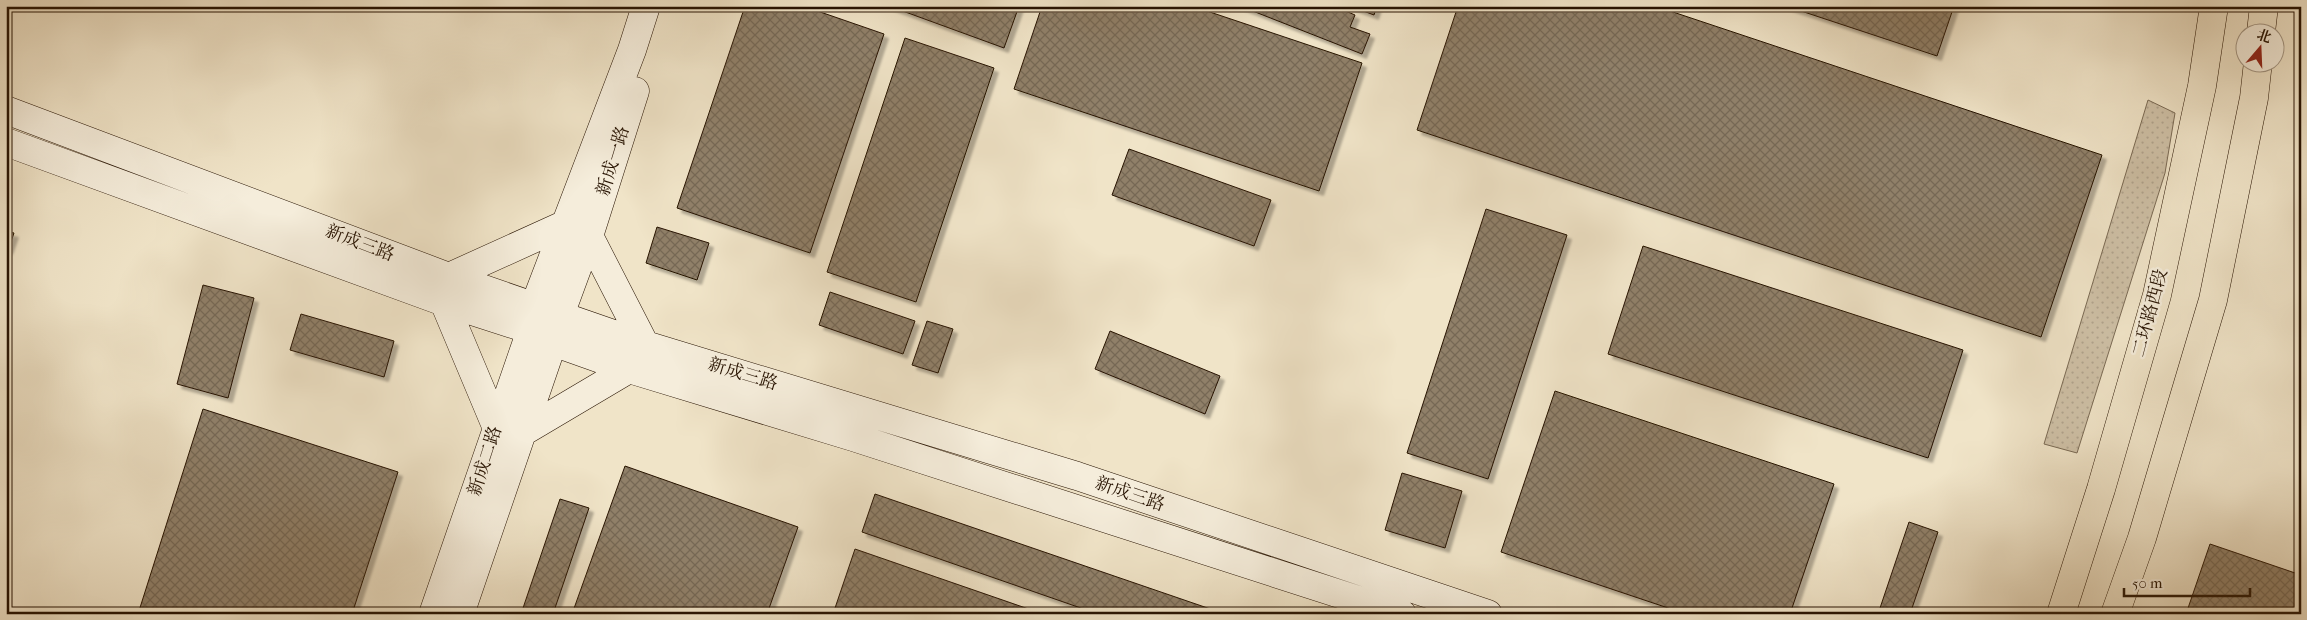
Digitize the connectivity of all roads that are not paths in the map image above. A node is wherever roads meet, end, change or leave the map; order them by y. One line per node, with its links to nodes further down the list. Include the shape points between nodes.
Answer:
1 (646, 6): 9 (street, 新成一路)
2 (662, 6): 9 (street, 新成一路)
3 (2214, 6): 20 (main road, 二环路西段, via 2202,86 2157,295)
4 (2264, 6): 5 (main road)
5 (2262, 22)
6 (2257, 72): 21 (main road, via 2214,300 2142,538)
7 (6, 110): 10 (street, 新成三路)
8 (6, 142): 10 (street, 新成三路)
9 (578, 230): 10 (street); 11 (street, 新成一路); 12 (street, 新成一路); 13 (street)
10 (446, 290): 12 (street, 新成三路); 15 (street)
11 (560, 315): 12 (street, 新成三路); 13 (street, 新成三路)
12 (539, 326): 14 (street, 新成三路); 15 (street, 新成二路)
13 (645, 345): 19 (street, 新成三路, via 1077,476)
14 (629, 370): 15 (street); 18 (street, 新成三路, via 853,437)
15 (509, 429): 16 (street, 新成二路, via 482,474); 17 (street, 新成二路)
16 (433, 614)
17 (460, 614)
18 (1402, 614)
19 (1488, 614)
20 (2061, 614)
21 (2115, 614)

